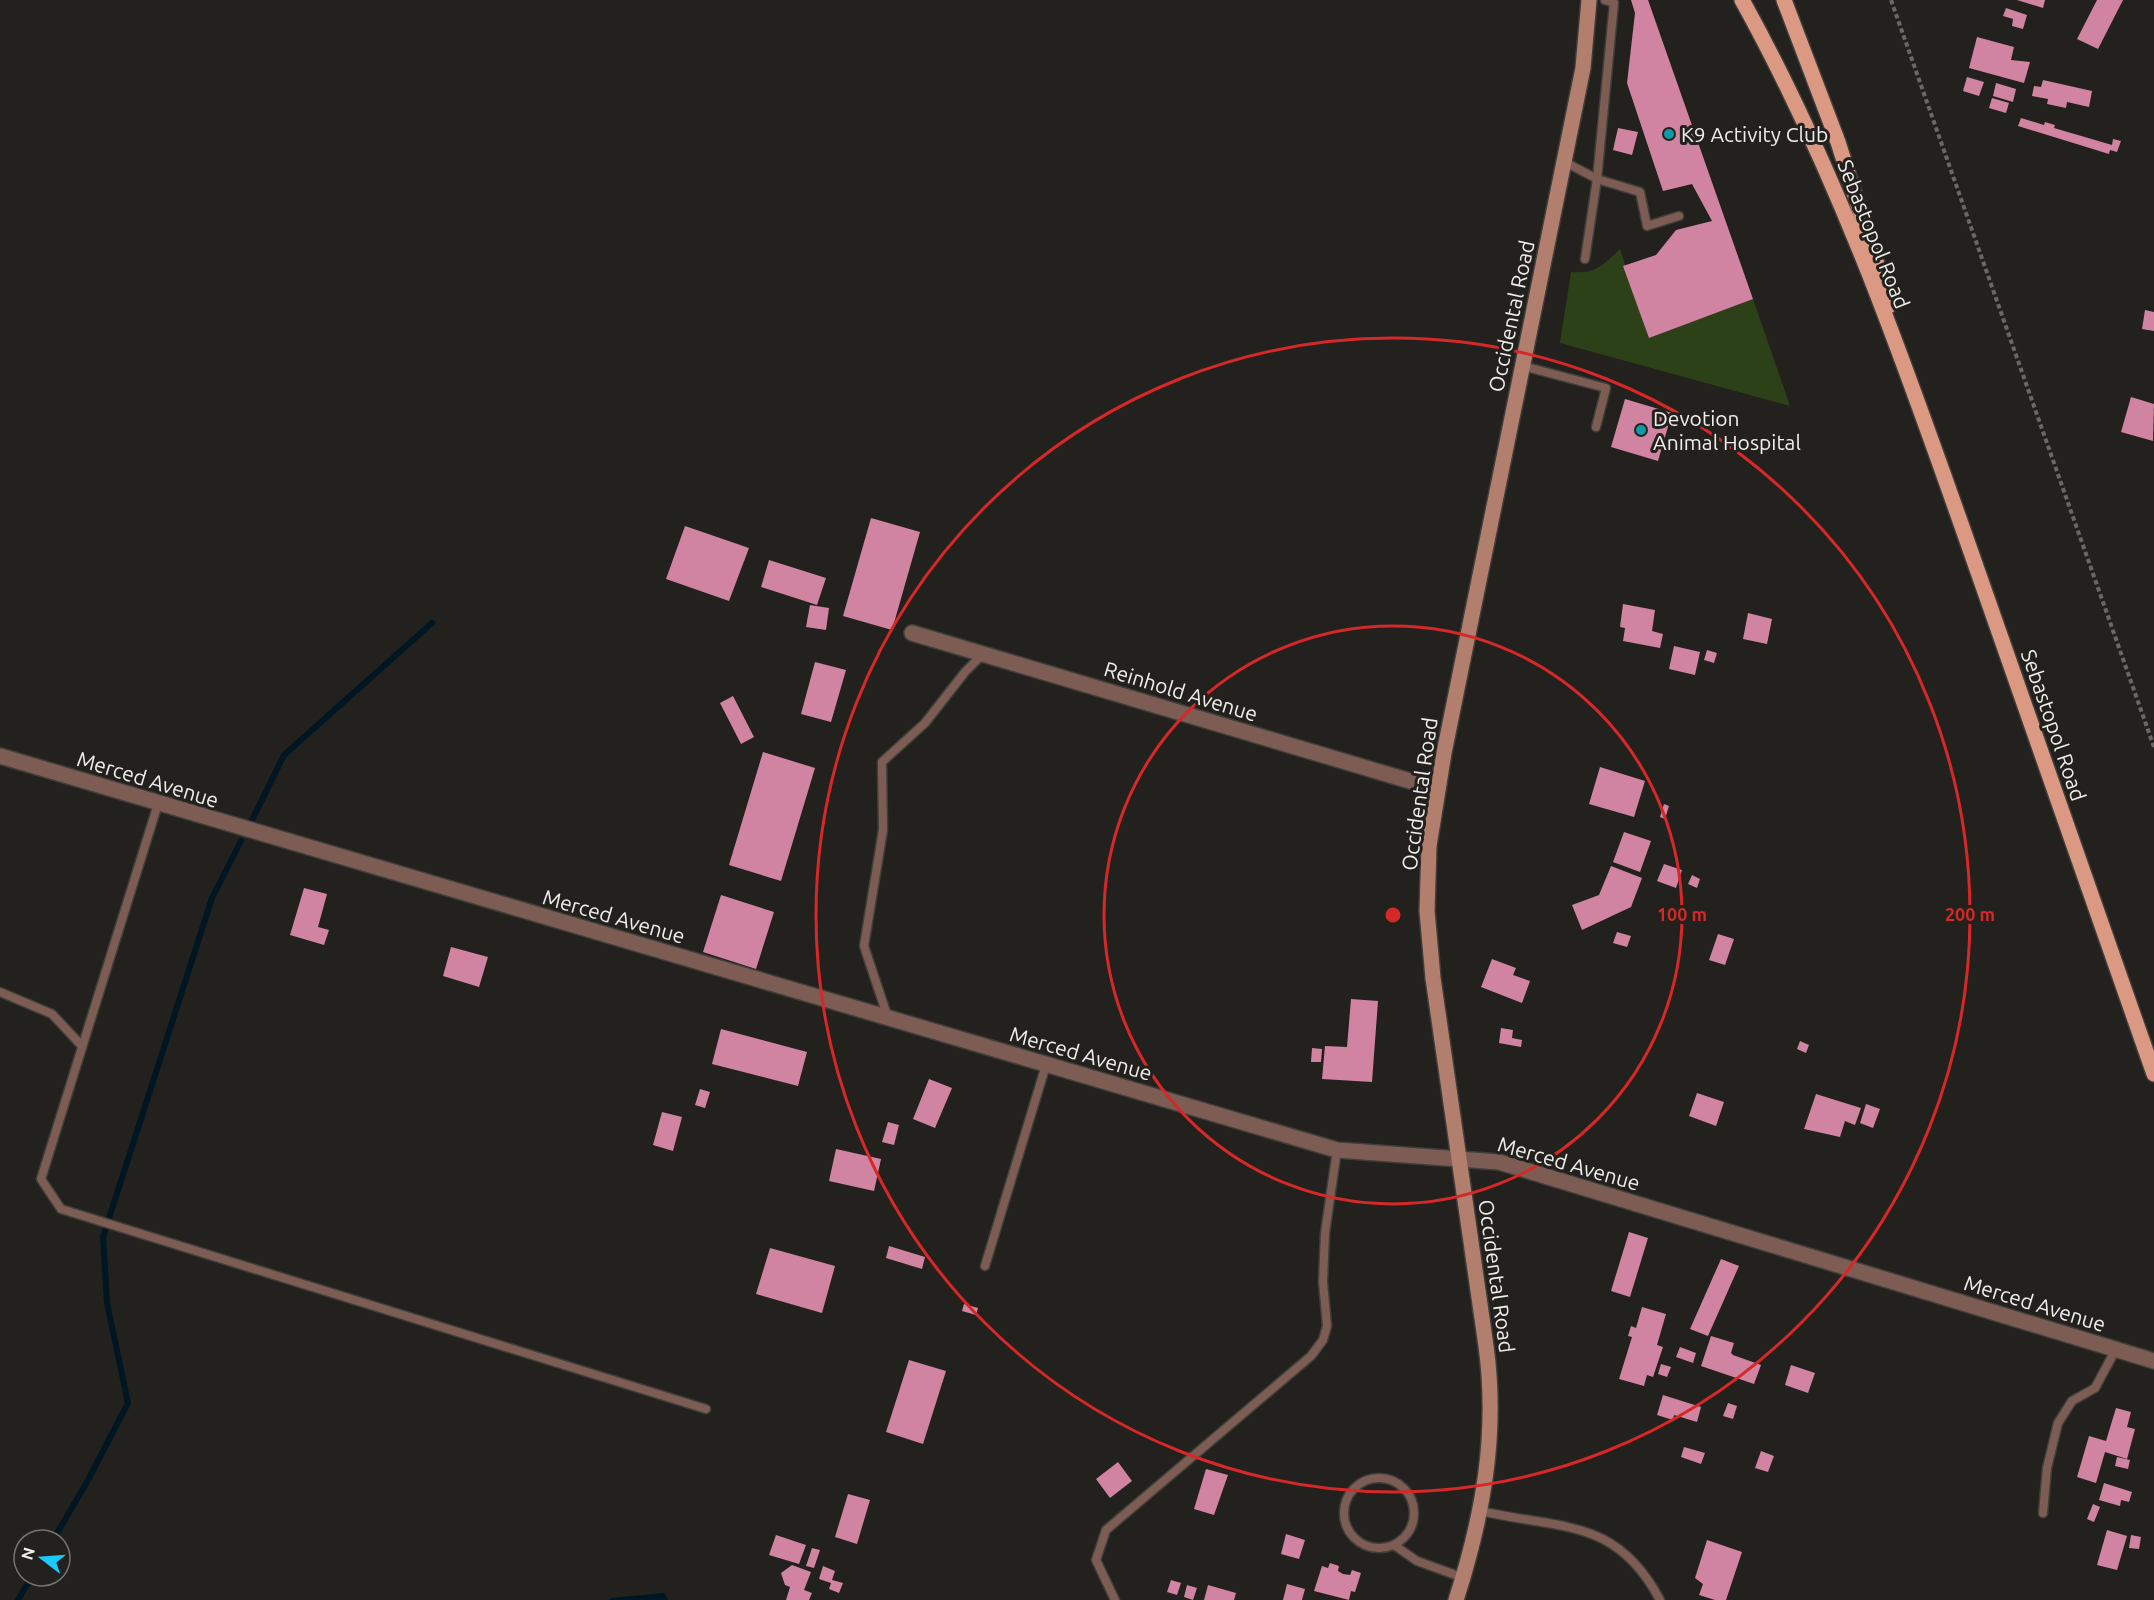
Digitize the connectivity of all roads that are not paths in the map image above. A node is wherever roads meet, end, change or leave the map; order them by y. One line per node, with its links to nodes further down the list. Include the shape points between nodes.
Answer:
1 (1589, 0): 5 (street, Occidental Road, via 1583,68)
2 (1605, 0): 6 (lane, via 1614,3)
3 (1742, 0): 10 (main road, Sebastopol Road, via 1821,161)
4 (1784, 0): 10 (main road, Sebastopol Road, via 1853,187)
5 (1564, 162): 6 (lane); 9 (street, Occidental Road)
6 (1597, 179): 7 (lane, via 1640,192 1647,226); 8 (lane)
7 (1679, 216)
8 (1585, 259)
9 (1522, 366): 11 (lane, via 1606,387); 15 (street, Occidental Road)
10 (1914, 389): 21 (main road, Sebastopol Road)
11 (1596, 427)
12 (912, 633): 13 (street, Reinhold Avenue)
13 (983, 654): 15 (street, Reinhold Avenue); 18 (lane, via 924,723 882,762 883,830 864,946)
14 (0, 756): 16 (street, Merced Avenue)
15 (1437, 789): 23 (street, Occidental Road, via 1429,846 1427,911)
16 (158, 804): 18 (street, Merced Avenue); 19 (lane)
17 (0, 992): 19 (lane, via 52,1014)
18 (888, 1019): 20 (street, Merced Avenue)
19 (82, 1046): 27 (lane, via 41,1179 61,1209)
20 (1046, 1065): 22 (street, Merced Avenue); 24 (lane)
21 (2154, 1074)
22 (1337, 1150): 23 (street, Merced Avenue); 32 (lane, via 1325,1233 1323,1282 1327,1326 1323,1340 1311,1356 1106,1530 1096,1560)
23 (1458, 1158): 25 (street, Merced Avenue, via 1499,1162); 28 (street, Occidental Road, via 1490,1374 1490,1447)
24 (985, 1266)
25 (2116, 1349): 26 (street, Merced Avenue); 29 (lane, via 2095,1388 2072,1401 2058,1423 2047,1468)
26 (2154, 1361)
27 (706, 1409)
28 (1481, 1511): 31 (street, Occidental Road); 34 (lane, via 1604,1537 1625,1551 1646,1575)
29 (2043, 1513)
30 (1394, 1545): 30 (lane, via 1363,1545 1348,1528 1345,1505 1358,1486 1368,1480 1390,1480 1401,1485 1413,1504 1412,1527); 31 (lane, via 1417,1561)
31 (1464, 1578): 33 (street, Occidental Road)
32 (1115, 1600)
33 (1456, 1600)
34 (1660, 1600)

